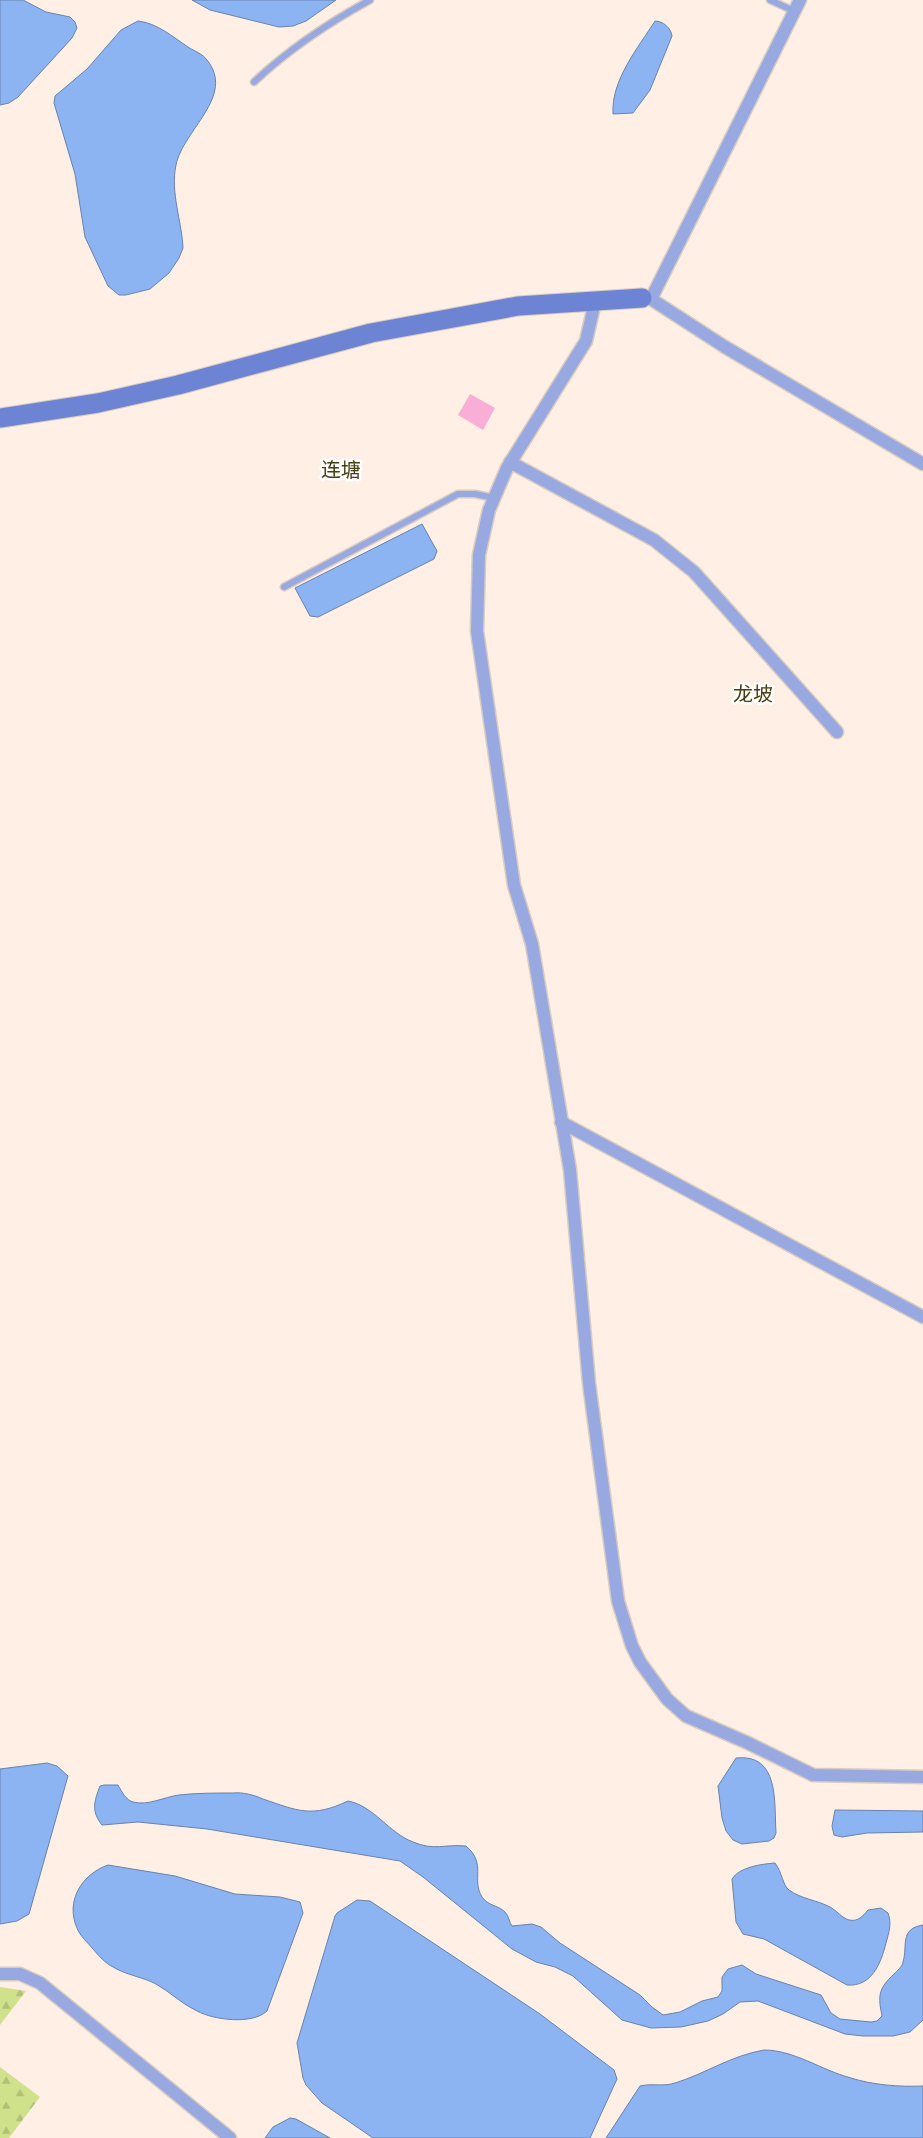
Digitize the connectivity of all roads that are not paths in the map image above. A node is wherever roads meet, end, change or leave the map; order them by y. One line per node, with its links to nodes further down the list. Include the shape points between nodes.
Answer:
1 (370, 0): 4 (lane, via 301,42)
2 (770, 0): 3 (lane)
3 (797, 6): 5 (street)
4 (254, 82)
5 (646, 298): 6 (street); 9 (street)
6 (595, 302): 7 (street, via 518,306 371,333 178,386 98,403); 8 (street, via 586,341)
7 (0, 418)
8 (510, 462): 10 (street); 12 (street, via 654,540 680,558)
9 (923, 464)
10 (494, 498): 11 (lane, via 458,494); 13 (street, via 488,510 480,556 477,631 514,885 532,944)
11 (284, 587)
12 (837, 732)
13 (561, 1122): 14 (street); 15 (street, via 570,1170 589,1383 618,1601 640,1662 667,1699 686,1716 813,1776)
14 (923, 1317)
15 (923, 1777)
16 (0, 1974): 17 (street, via 20,1974 40,1983)
17 (230, 2138)

